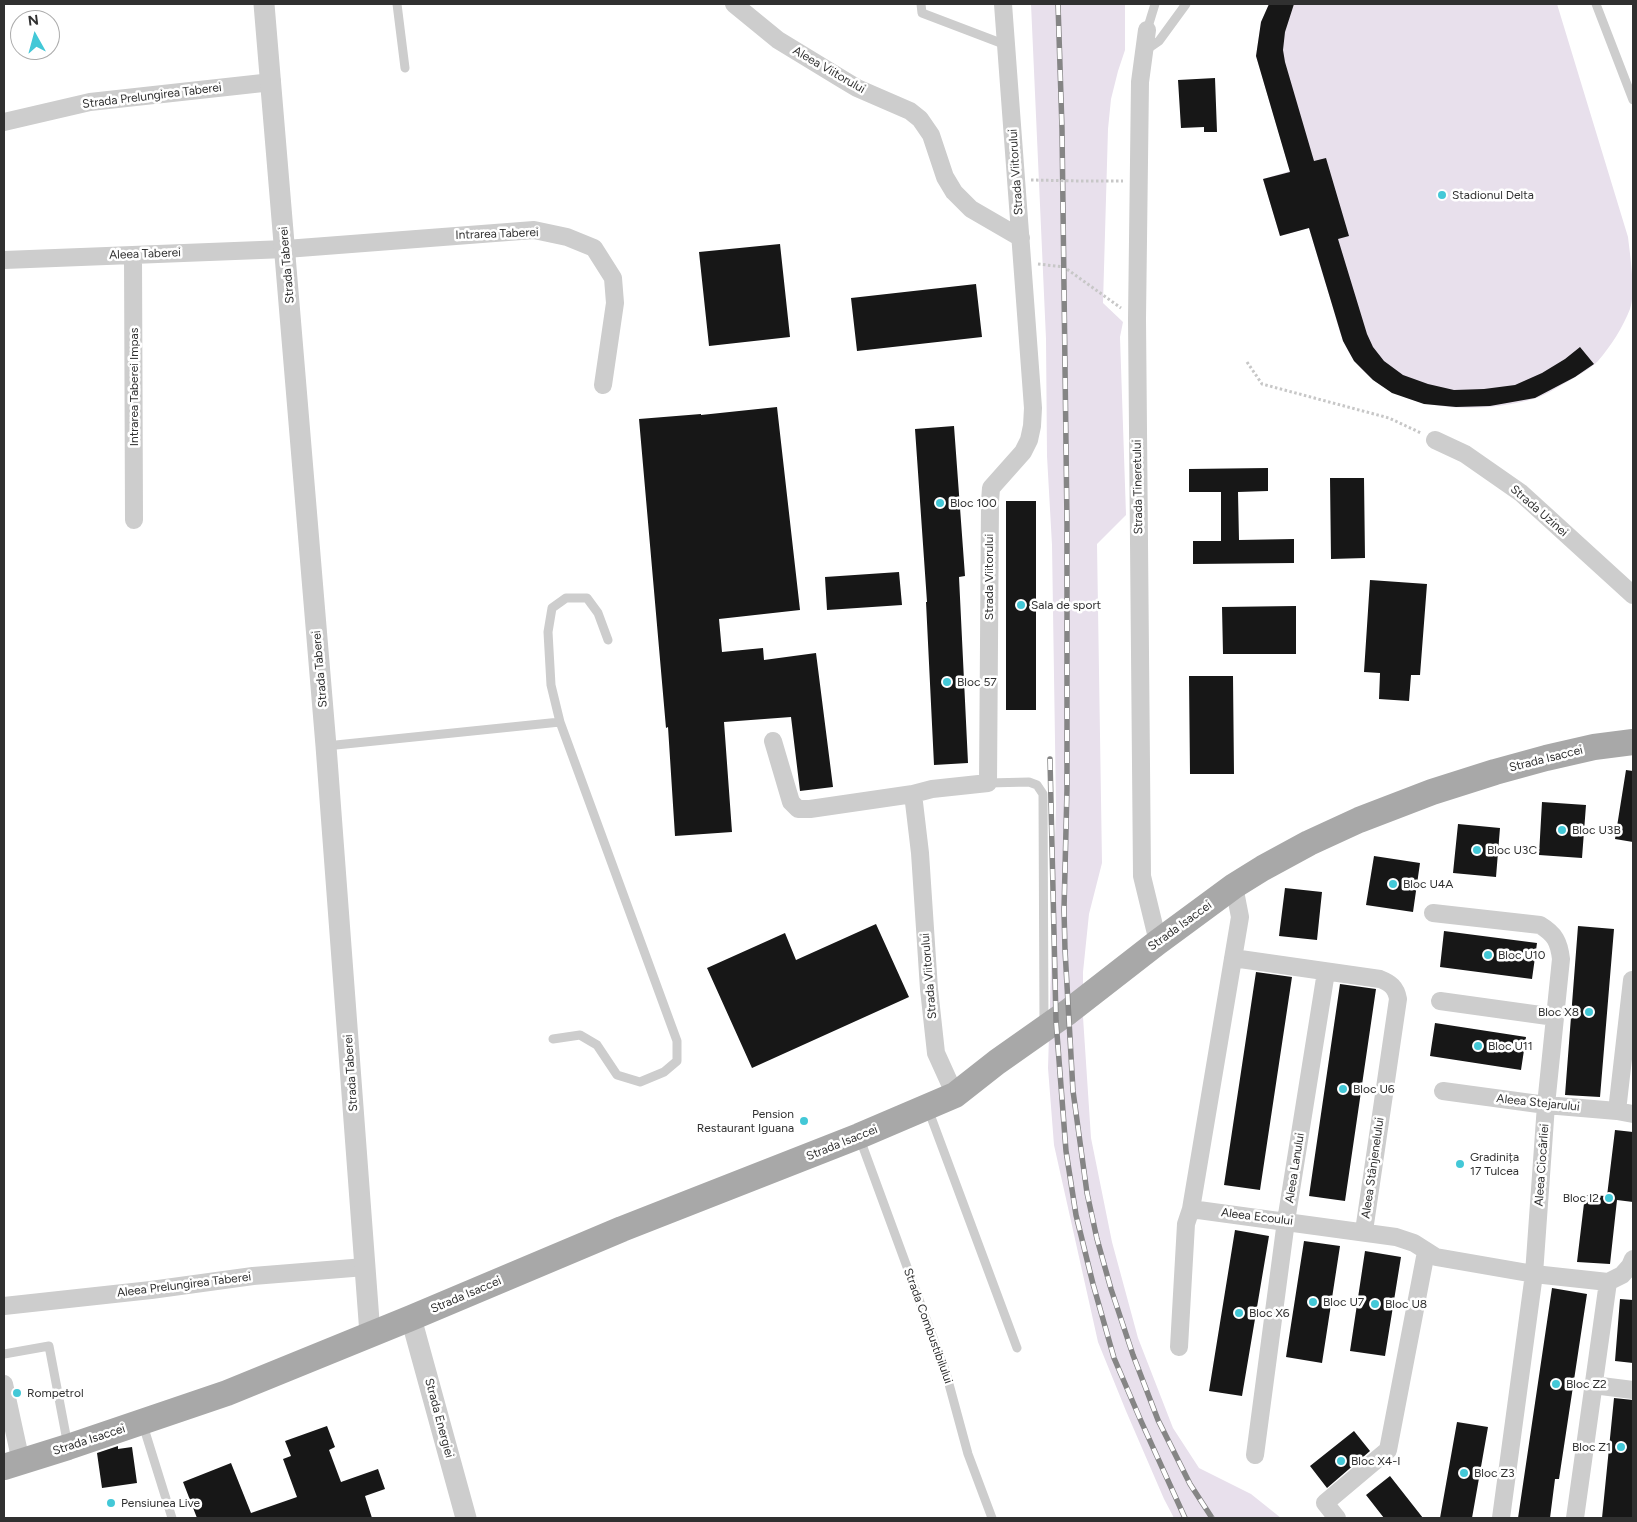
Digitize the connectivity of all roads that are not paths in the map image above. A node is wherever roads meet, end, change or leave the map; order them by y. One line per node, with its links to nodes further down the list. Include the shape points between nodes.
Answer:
1 (264, 4): 13 (street, Strada Taberei)
2 (397, 4): 12 (lane)
3 (734, 4): 16 (street, Aleea Viitorului, via 778,40 858,88 910,111 920,119 931,135 945,177 954,192 972,209)
4 (921, 4): 10 (lane, via 922,13)
5 (1003, 4): 10 (street, Strada Viitorului)
6 (1155, 4): 9 (lane)
7 (1186, 4): 11 (lane, via 1159,41)
8 (1596, 4): 14 (lane)
9 (1147, 30): 11 (street, Strada Tineretului)
10 (1006, 45): 16 (street, Strada Viitorului)
11 (1145, 51): 33 (street, Strada Tineretului, via 1140,82 1137,319 1142,876)
12 (405, 68)
13 (272, 82): 15 (street, Strada Prelungirea Taberei, via 90,102); 17 (street, Strada Taberei)
14 (1633, 100)
15 (4, 122)
16 (1021, 238): 29 (street, Strada Viitorului, via 1032,426 1023,452 991,488)
17 (286, 249): 18 (street, Aleea Taberei); 20 (street, Intrarea Taberei, via 534,230 567,237 594,248 612,278 615,303); 28 (street, Strada Taberei)
18 (133, 255): 19 (street, Aleea Taberei); 22 (street, Intrarea Taberei Impas)
19 (4, 260)
20 (602, 385)
21 (1435, 440): 23 (street, Strada Uzinei, via 1465,454 1521,493)
22 (134, 520)
23 (1633, 595)
24 (608, 640): 25 (lane, via 598,613 587,598 566,598 552,608 548,632 551,685)
25 (560, 722): 28 (lane); 40 (lane, via 677,1041 677,1061 664,1072 640,1082 617,1075 597,1045 580,1035)
26 (772, 741): 30 (street, via 791,802 798,808)
27 (1633, 742): 31 (main road, Strada Isaccei, via 1546,758 1432,792 1309,843)
28 (326, 746): 52 (street, Strada Taberei)
29 (988, 783): 30 (street); 39 (lane, via 1029,782 1037,785 1043,794)
30 (913, 794): 42 (street, Strada Viitorului, via 936,1053)
31 (1234, 886): 33 (main road, Strada Isaccei); 34 (street, via 1240,917)
32 (1433, 913): 38 (street, Aleea Ciocârliei, via 1540,925 1550,931 1560,948 1561,959)
33 (1158, 942): 39 (main road, Strada Isaccei)
34 (1233, 958): 35 (street); 47 (street)
35 (1326, 972): 48 (street, Aleea Lanului); 49 (street, Aleea Stânjenelului, via 1380,979 1397,992)
36 (1632, 980): 45 (street)
37 (1440, 1001): 38 (street)
38 (1555, 1017): 43 (street, Aleea Ciocârliei)
39 (1044, 1029): 42 (main road, Strada Isaccei)
40 (553, 1039)
41 (1443, 1091): 43 (street, Aleea Stejarului)
42 (955, 1095): 44 (main road, Strada Isaccei)
43 (1546, 1105): 45 (street, Aleea Stejarului); 53 (street, Aleea Ciocârliei)
44 (927, 1107): 46 (main road, Strada Isaccei); 59 (lane)
45 (1625, 1113)
46 (859, 1136): 56 (main road, Strada Isaccei, via 622,1229); 70 (lane, Strada Combustibilului, via 946,1373 968,1454)
47 (1191, 1209): 48 (street, Aleea Ecoului); 58 (street, via 1186,1224)
48 (1286, 1221): 49 (street, Aleea Ecoului); 66 (street, Aleea Lanului)
49 (1364, 1232): 50 (street, Aleea Ecoului, via 1396,1237 1414,1243)
50 (1426, 1252): 53 (street, Aleea Ecoului, via 1436,1257); 71 (street, via 1388,1450 1325,1503)
51 (1633, 1259): 54 (street, via 1622,1275)
52 (365, 1267): 55 (street, Aleea Prelungirea Taberei, via 253,1276); 57 (street, Strada Taberei)
53 (1534, 1274): 54 (street, Aleea Ecoului); 72 (street, Aleea Ciocârliei)
54 (1608, 1282): 62 (street)
55 (4, 1306)
56 (411, 1318): 57 (main road, Strada Isaccei); 69 (street, Strada Energiei)
57 (370, 1334): 64 (main road, Strada Isaccei, via 227,1393)
58 (1179, 1347)
59 (1017, 1348)
60 (4, 1354): 65 (lane, via 49,1346)
61 (4, 1384): 67 (street)
62 (1594, 1385): 63 (street); 73 (street)
63 (1633, 1390)
64 (142, 1422): 65 (main road, Strada Isaccei); 68 (lane)
65 (68, 1447): 67 (main road, Strada Isaccei)
66 (1255, 1455)
67 (12, 1464)
68 (172, 1518)
69 (466, 1518)
70 (992, 1518)
71 (1337, 1518)
72 (1501, 1518)
73 (1575, 1518)

